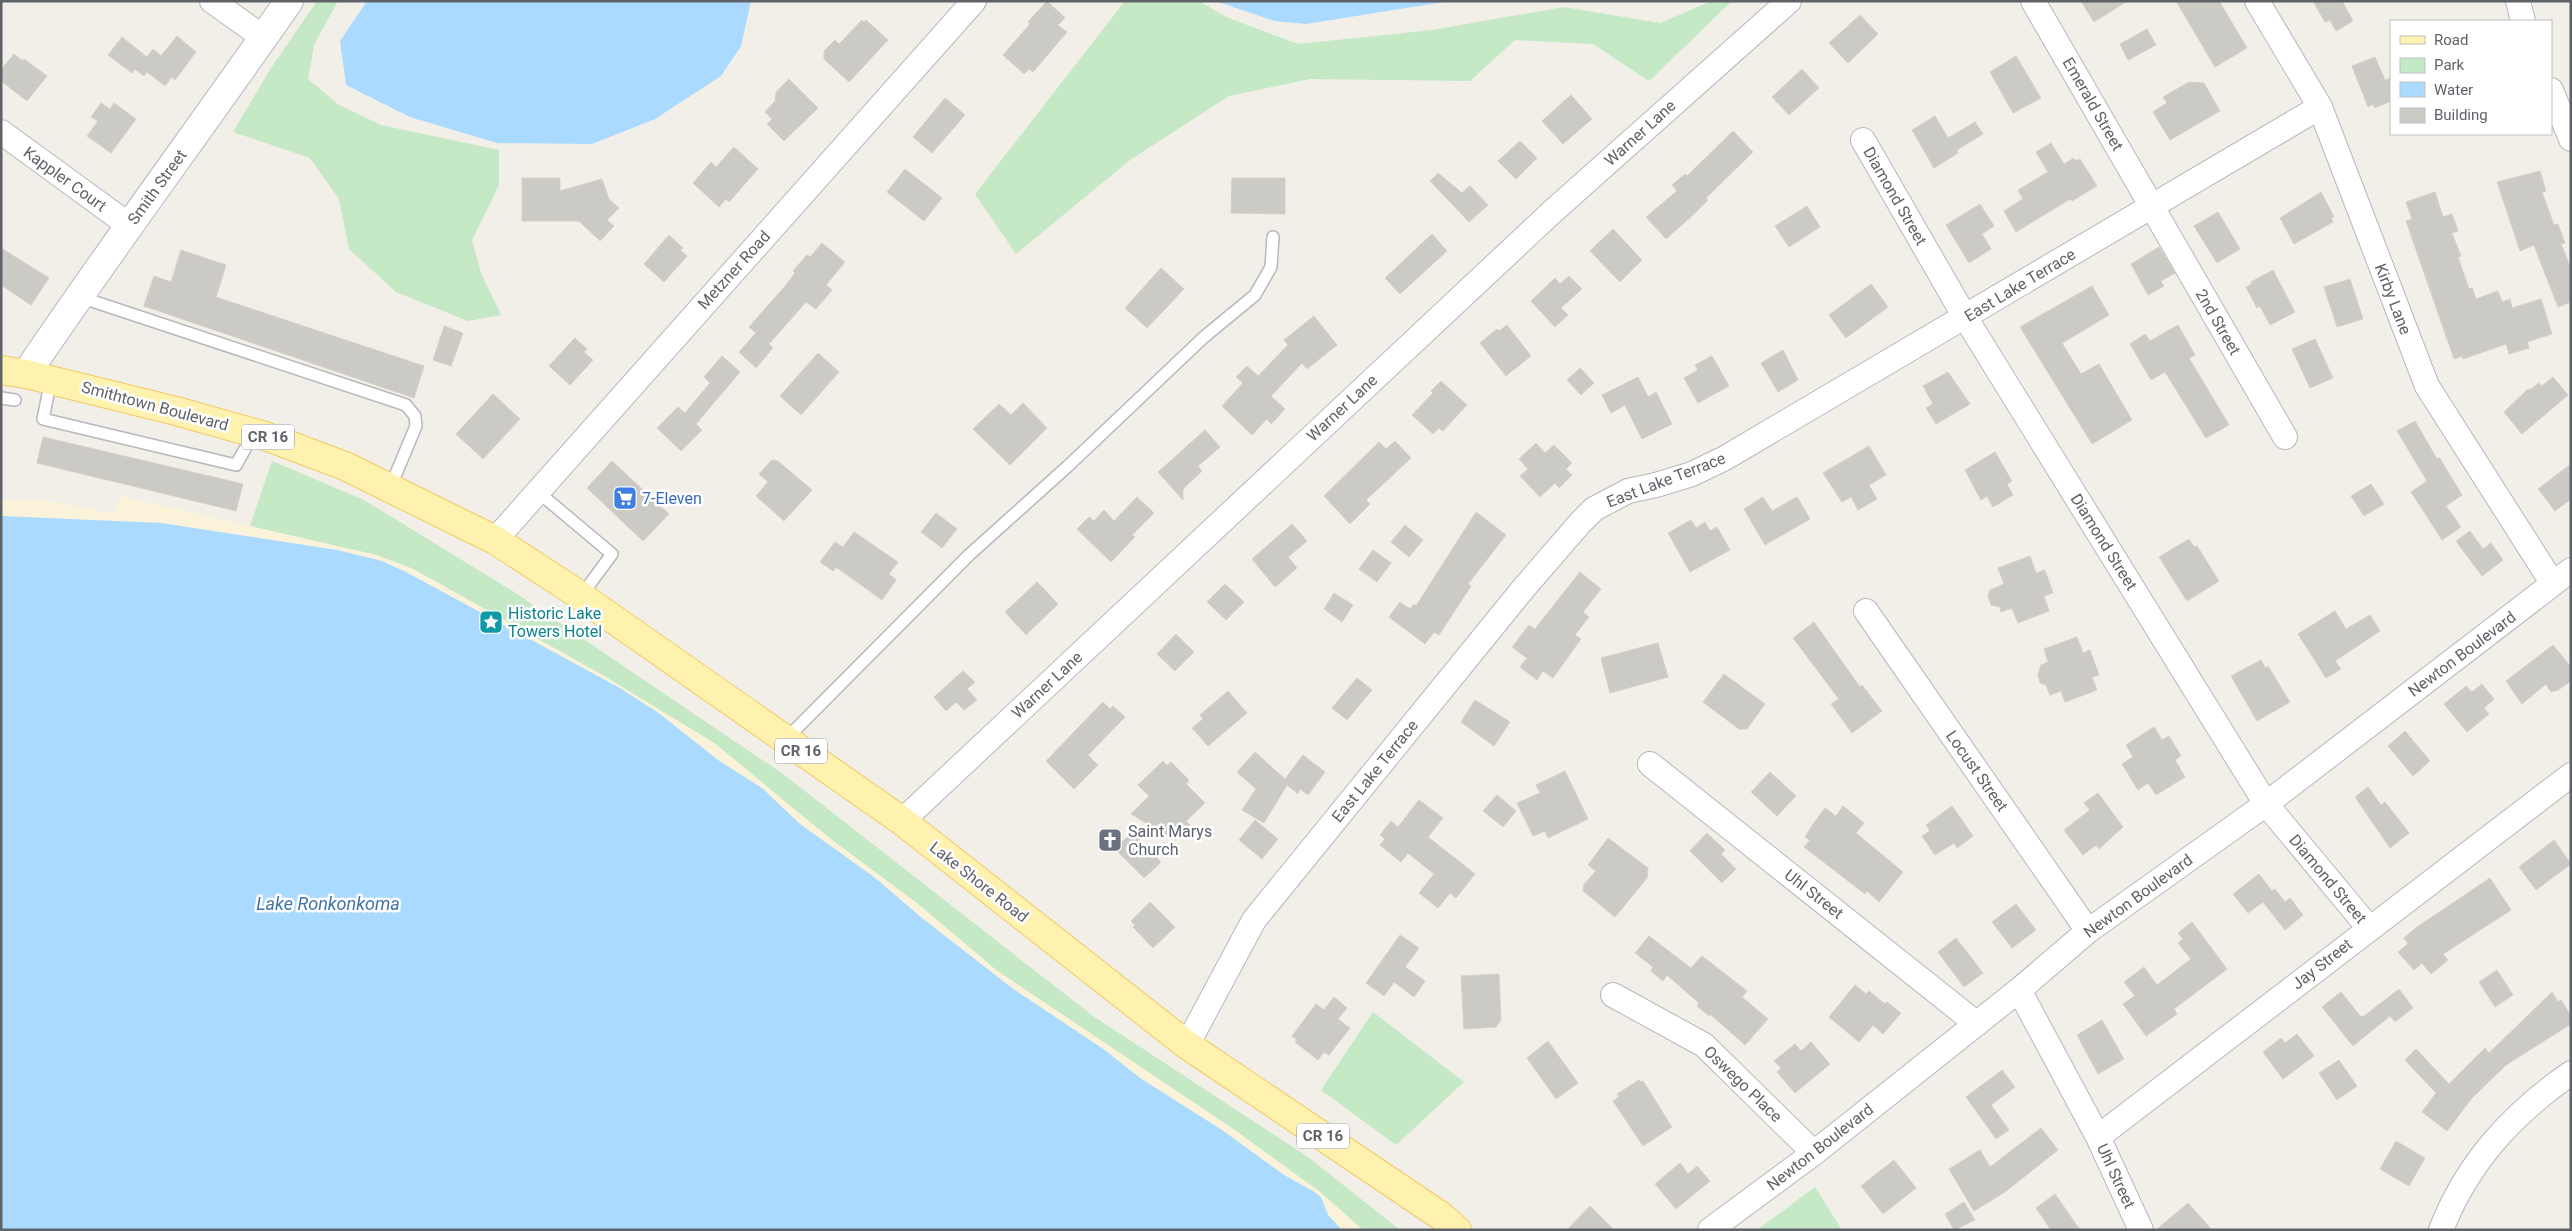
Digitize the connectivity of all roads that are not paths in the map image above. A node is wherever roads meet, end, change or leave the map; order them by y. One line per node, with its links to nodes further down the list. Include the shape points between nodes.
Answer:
1 (212, 1): 7 (street)
2 (289, 1): 7 (street, Smith Street)
3 (974, 1): 24 (street, Metzner Road)
4 (1789, 1): 33 (street, Warner Lane, via 1552,212)
5 (2033, 1): 13 (street, Emerald Street)
6 (2257, 1): 9 (street, Kirby Lane)
7 (264, 38): 14 (street, Smith Street)
8 (2552, 92): 11 (street)
9 (2320, 107): 13 (street, East Lake Terrace); 26 (street, Kirby Lane, via 2427,386)
10 (1, 132): 14 (street, Kappler Court)
11 (2571, 139)
12 (1863, 140): 17 (street, Diamond Street)
13 (2152, 207): 17 (street, East Lake Terrace); 22 (street, 2nd Street)
14 (130, 226): 16 (street, Smith Street)
15 (1273, 237): 29 (lane, via 1271,268 1255,295 1204,337 969,555)
16 (78, 296): 18 (street, Smith Street); 23 (lane, via 406,405 415,416 416,426)
17 (1964, 317): 32 (street, Diamond Street); 39 (street, East Lake Terrace, via 1725,458 1692,474 1628,491 1594,509 1523,589 1254,920)
18 (26, 374): 21 (main road, Smithtown Boulevard / CR 16); 21 (lane, via 43,419 236,465)
19 (1, 398): 20 (lane)
20 (15, 400)
21 (254, 433): 23 (main road, Smithtown Boulevard / CR 16, via 345,466)
22 (2285, 437)
23 (390, 488): 25 (main road, Smithtown Boulevard / CR 16)
24 (538, 492): 25 (street, Metzner Road); 27 (lane, via 612,554)
25 (495, 540): 27 (main road, Lake Shore Road / CR 16)
26 (2562, 577): 32 (street, Newton Boulevard)
27 (581, 596): 29 (main road, Lake Shore Road / CR 16)
28 (1866, 611): 35 (street, Locust Street)
29 (785, 740): 33 (main road, Lake Shore Road / CR 16)
30 (1650, 764): 38 (street, Uhl Street)
31 (2571, 775): 34 (street, Jay Street)
32 (2266, 804): 34 (street, Diamond Street); 35 (street, Newton Boulevard)
33 (902, 821): 39 (main road, Lake Shore Road / CR 16)
34 (2369, 928): 41 (street, Jay Street)
35 (2088, 931): 36 (street, Newton Boulevard)
36 (2019, 990): 38 (street, Newton Boulevard); 41 (street, Uhl Street)
37 (1613, 995): 42 (street, Oswego Place, via 1704,1045)
38 (1977, 1024): 42 (street, Newton Boulevard)
39 (1187, 1044): 43 (main road, Lake Shore Road / CR 16)
40 (2571, 1073): 46 (street, via 2501,1132 2476,1161 2451,1204)
41 (2098, 1137): 45 (street, Uhl Street)
42 (1814, 1153): 44 (street, Newton Boulevard)
43 (1457, 1230)
44 (1710, 1230)
45 (2141, 1230)
46 (2441, 1230)

